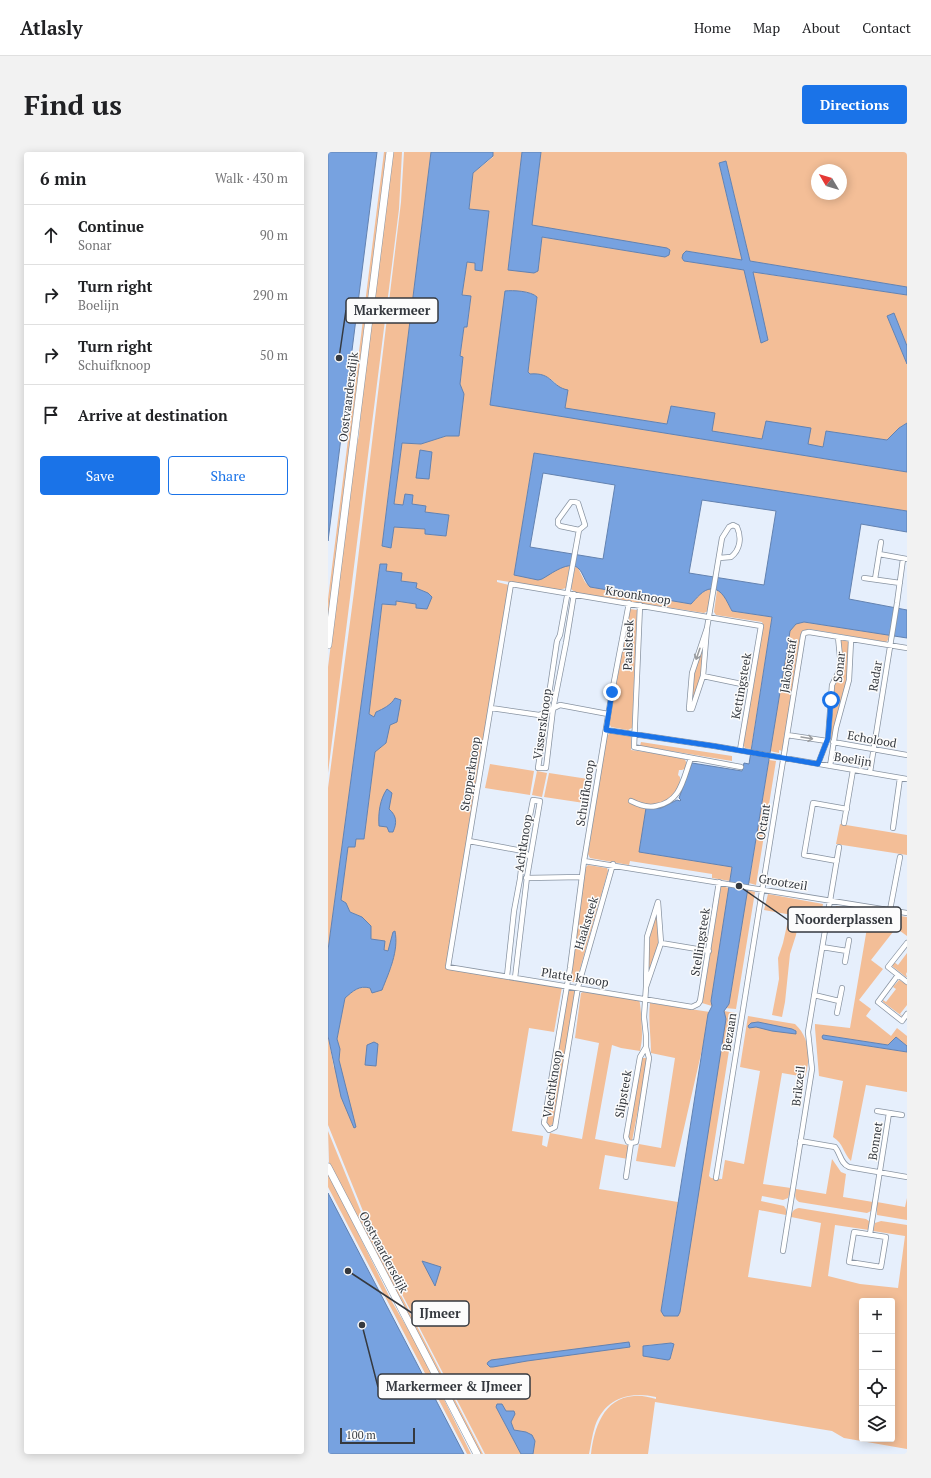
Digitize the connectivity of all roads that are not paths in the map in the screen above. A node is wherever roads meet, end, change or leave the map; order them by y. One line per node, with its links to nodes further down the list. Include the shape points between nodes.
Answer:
1 (390, 152): 20 (main road, Oostvaardersdijk)
2 (579, 530): 2 (street, Vissersknoop, via 585,525 578,503 571,502 558,520 558,524); 11 (street, Vissersknoop)
3 (881, 542): 4 (street)
4 (879, 554): 6 (street, Radar); 8 (street)
5 (719, 558): 5 (street, via 722,538 726,531 729,527 737,527 740,536 737,551 731,557); 15 (street)
6 (905, 559): 9 (street, Radar)
7 (864, 578): 8 (street)
8 (874, 579): 9 (street)
9 (900, 583): 21 (street, Radar)
10 (511, 584): 11 (street, Kroonknoop); 25 (street, Stopperknoop)
11 (568, 593): 12 (street, Kroonknoop); 27 (street, Vissersknoop, via 557,641)
12 (574, 594): 13 (street, Kroonknoop); 26 (street, Vissersknoop)
13 (629, 603): 14 (street, Kroonknoop); 28 (street, Schuifknoop)
14 (640, 605): 15 (street, Kroonknoop); 30 (street, Paalsteek)
15 (709, 616): 16 (street, Kroonknoop); 17 (street)
16 (761, 626): 24 (street, Kettingsteek)
17 (707, 628): 23 (street); 23 (street, one-way to 23, via 692,672 688,709 692,709)
18 (838, 638): 19 (street, Jakobsstaf); 31 (street, Jakobsstaf, via 804,633); 32 (street, Sonar, via 841,667 832,686)
19 (851, 640): 21 (street, Jakobsstaf); 33 (street, Sonar, via 849,680)
20 (328, 645)
21 (890, 646): 22 (street, Jakobsstaf); 35 (street, Radar)
22 (907, 648)
23 (703, 676): 24 (street)
24 (751, 686): 34 (street, Kettingsteek)
25 (491, 708): 27 (street, via 539,715); 50 (street, Stopperknoop)
26 (553, 708): 27 (street); 27 (street, Vissersknoop, via 546,768 538,768); 28 (street, via 560,705)
27 (546, 712)
28 (608, 714): 29 (street, Schuifknoop)
29 (606, 730): 30 (street, Boelijn); 55 (street, Schuifknoop)
30 (635, 734): 34 (street, Boelijn); 37 (street, Paalsteek, via 634,747)
31 (787, 735): 32 (street, one-way to 32); 38 (street, Jakobsstaf)
32 (827, 741): 39 (street, Sonar)
33 (833, 742): 35 (street, Echolood); 40 (street, Sonar)
34 (740, 750): 38 (street, Boelijn)
35 (874, 750): 36 (street, Echolood); 43 (street, Radar)
36 (907, 755)
37 (691, 758): 41 (street); 46 (street, via 679,790 672,800 664,805 651,807)
38 (783, 758): 39 (street, Boelijn); 62 (street, Octant)
39 (818, 764): 40 (street, Boelijn)
40 (830, 766): 42 (street, Boelijn)
41 (741, 767)
42 (853, 770): 43 (street, Boelijn); 47 (street)
43 (870, 772): 44 (street, Boelijn)
44 (900, 778): 45 (street, Boelijn); 49 (street)
45 (907, 779)
46 (631, 802)
47 (846, 809): 48 (street); 56 (street, via 814,803 804,855)
48 (844, 823)
49 (893, 828)
50 (469, 841): 52 (street); 73 (street, Stopperknoop)
51 (839, 847): 56 (street, Brikzeil)
52 (524, 851): 54 (street); 54 (street, Achtknoop, via 533,800 540,801); 60 (street, Achtknoop)
53 (900, 856): 64 (street)
54 (530, 857): 58 (street, Achtknoop)
55 (584, 861): 57 (street, Grootzeil); 59 (street, Schuifknoop)
56 (837, 861): 63 (street, Brikzeil)
57 (613, 864): 61 (street, Grootzeil); 80 (street, Haaksteek)
58 (527, 877): 59 (street); 60 (street); 76 (street, Achtknoop)
59 (582, 877): 78 (street, Schuifknoop)
60 (520, 879): 75 (street, Achtknoop)
61 (722, 882): 62 (street, Grootzeil); 70 (street, Stellingsteek)
62 (762, 889): 63 (street, Grootzeil); 98 (street, Bezaan)
63 (830, 900): 64 (street, Grootzeil); 69 (street, Brikzeil)
64 (890, 910): 65 (street, Grootzeil)
65 (907, 913)
66 (849, 940): 71 (street)
67 (661, 943): 70 (street); 79 (street); 79 (street, via 658,902 647,937)
68 (907, 943): 74 (street, via 888,967)
69 (822, 947): 71 (street); 82 (street, Brikzeil)
70 (709, 951): 85 (street, Stellingsteek)
71 (847, 951): 72 (street)
72 (845, 962)
73 (448, 967): 75 (street, Platte knoop)
74 (898, 975): 77 (street); 87 (street, via 878,1002 902,1021)
75 (507, 976): 76 (street, Platte knoop)
76 (515, 978): 78 (street, Platte knoop)
77 (907, 982)
78 (566, 986): 80 (street, Platte knoop); 80 (street, Vlechtknoop, via 544,1123 549,1130 555,1127)
79 (646, 987): 83 (street, Slipsteek)
80 (578, 988): 83 (street, Platte knoop)
81 (842, 988): 84 (street)
82 (814, 995): 84 (street); 92 (street, Brikzeil, via 808,1032 812,1069)
83 (645, 999): 85 (street, Platte knoop, via 692,1007); 88 (street, Slipsteek)
84 (839, 1001): 86 (street)
85 (698, 1004)
86 (837, 1013)
87 (907, 1014)
88 (646, 1047): 93 (street, Slipsteek, via 640,1057 626,1137); 93 (street, Slipsteek, via 649,1058 636,1142)
89 (877, 1111): 90 (street, Bonnet)
90 (889, 1113): 91 (street, Bonnet); 95 (street, Bonnet)
91 (902, 1115)
92 (800, 1141): 95 (street, Bonnet, via 835,1147 845,1165); 100 (street, Brikzeil)
93 (631, 1143): 96 (street, Slipsteek)
94 (328, 1167): 101 (main road, Oostvaardersdijk)
95 (880, 1172): 97 (street, Bonnet); 99 (street, Bonnet)
96 (626, 1177)
97 (907, 1177)
98 (716, 1178)
99 (870, 1234): 99 (street, via 854,1232 849,1262 881,1267 886,1237)
100 (783, 1251)
101 (477, 1454)

